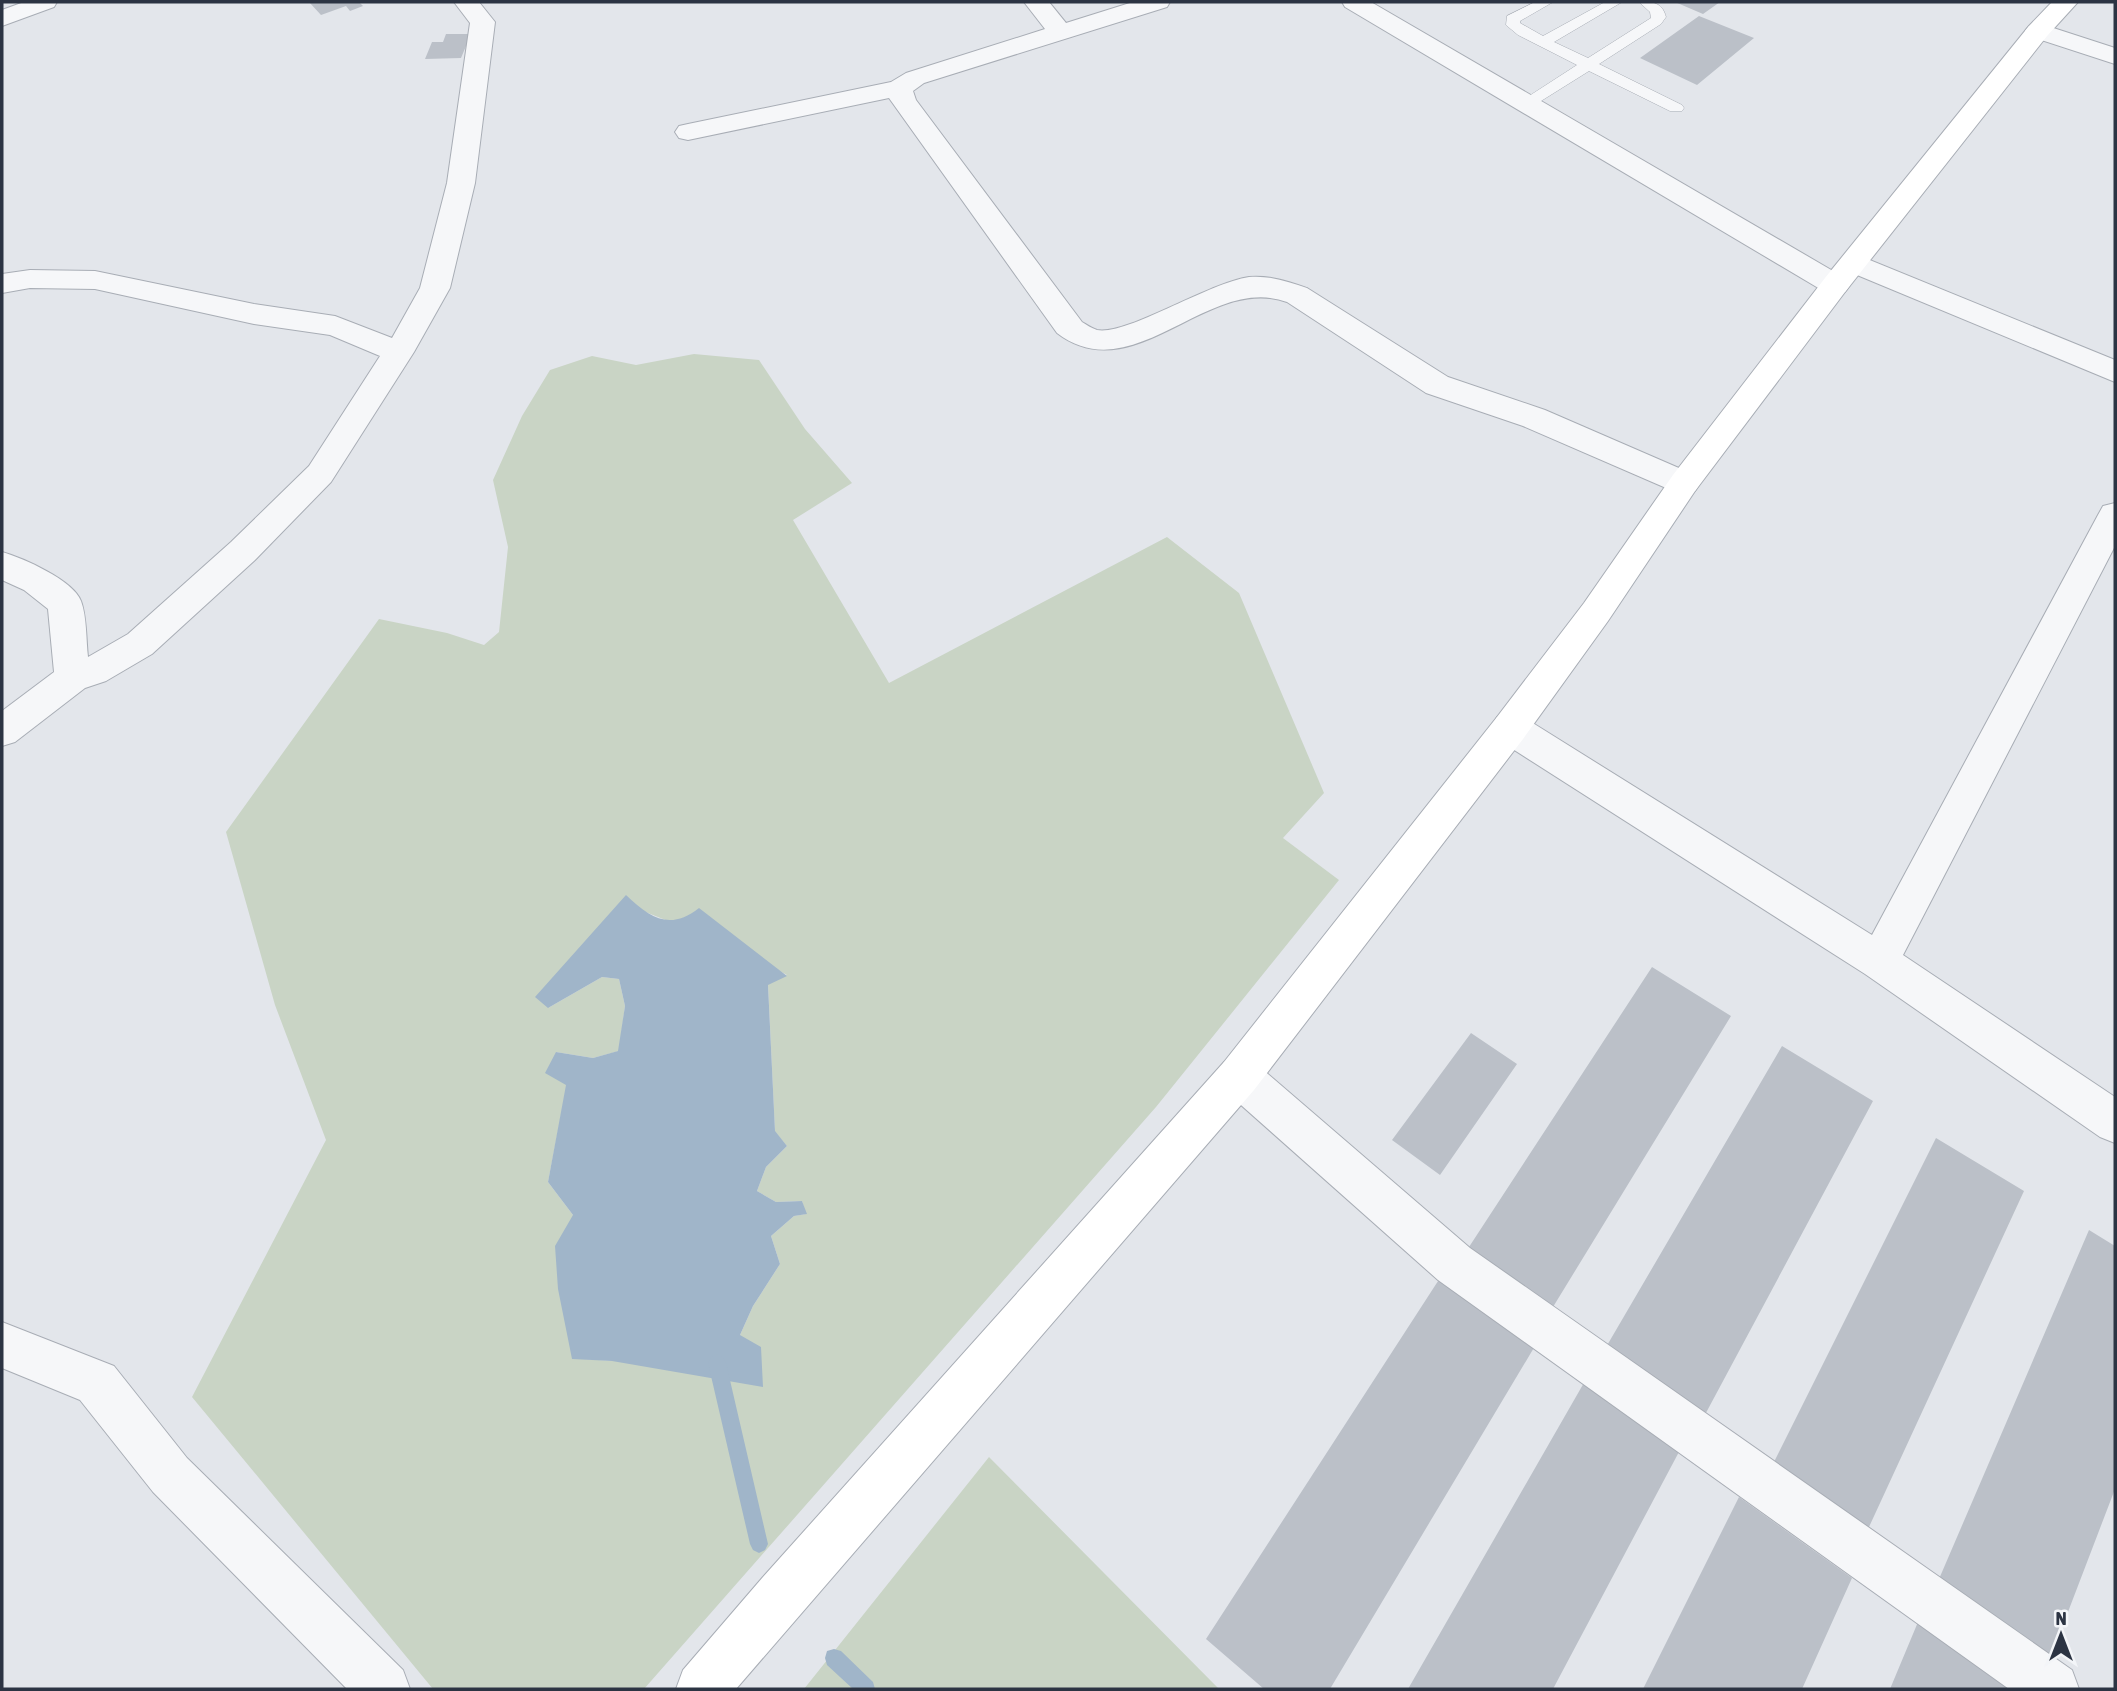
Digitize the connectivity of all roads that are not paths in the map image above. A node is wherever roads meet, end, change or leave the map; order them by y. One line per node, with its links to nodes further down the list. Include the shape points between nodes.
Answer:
1 (45, 2): 10 (street)
2 (466, 2): 22 (street, via 482,22 461,183 435,288)
3 (1036, 2): 12 (street)
4 (1158, 2): 12 (street)
5 (1354, 2): 17 (street)
6 (1546, 2): 13 (lane, via 1513,19 1513,25)
7 (1615, 2): 13 (lane)
8 (1646, 2): 15 (lane, via 1657,10 1656,21)
9 (2066, 2): 11 (street)
10 (2, 19)
11 (2038, 31): 14 (street); 20 (street)
12 (1061, 32): 16 (street, via 915,78)
13 (1543, 42): 15 (lane)
14 (2115, 56)
15 (1587, 65): 17 (lane); 18 (lane)
16 (899, 88): 19 (street); 24 (street, via 903,101 1068,326 1083,337 1121,338 1221,295 1249,287 1275,287 1297,295 1437,385 1534,418)
17 (1528, 103): 20 (street)
18 (1676, 108)
19 (688, 132)
20 (1845, 274): 23 (street); 24 (street)
21 (2, 283): 22 (street, via 95,280 335,327)
22 (399, 352): 27 (street, via 320,474 243,551 140,644)
23 (2115, 372)
24 (1684, 483): 28 (street)
25 (2115, 516): 30 (street)
26 (2, 565): 27 (street, via 36,581 65,603)
27 (72, 678): 29 (street)
28 (1510, 728): 30 (street); 31 (street)
29 (2, 731)
30 (1879, 961): 32 (street)
31 (1239, 1076): 35 (street); 36 (street, via 1454,1264)
32 (2115, 1122)
33 (2, 1345): 34 (street, via 97,1382 170,1475)
34 (384, 1689)
35 (702, 1689)
36 (2053, 1689)

